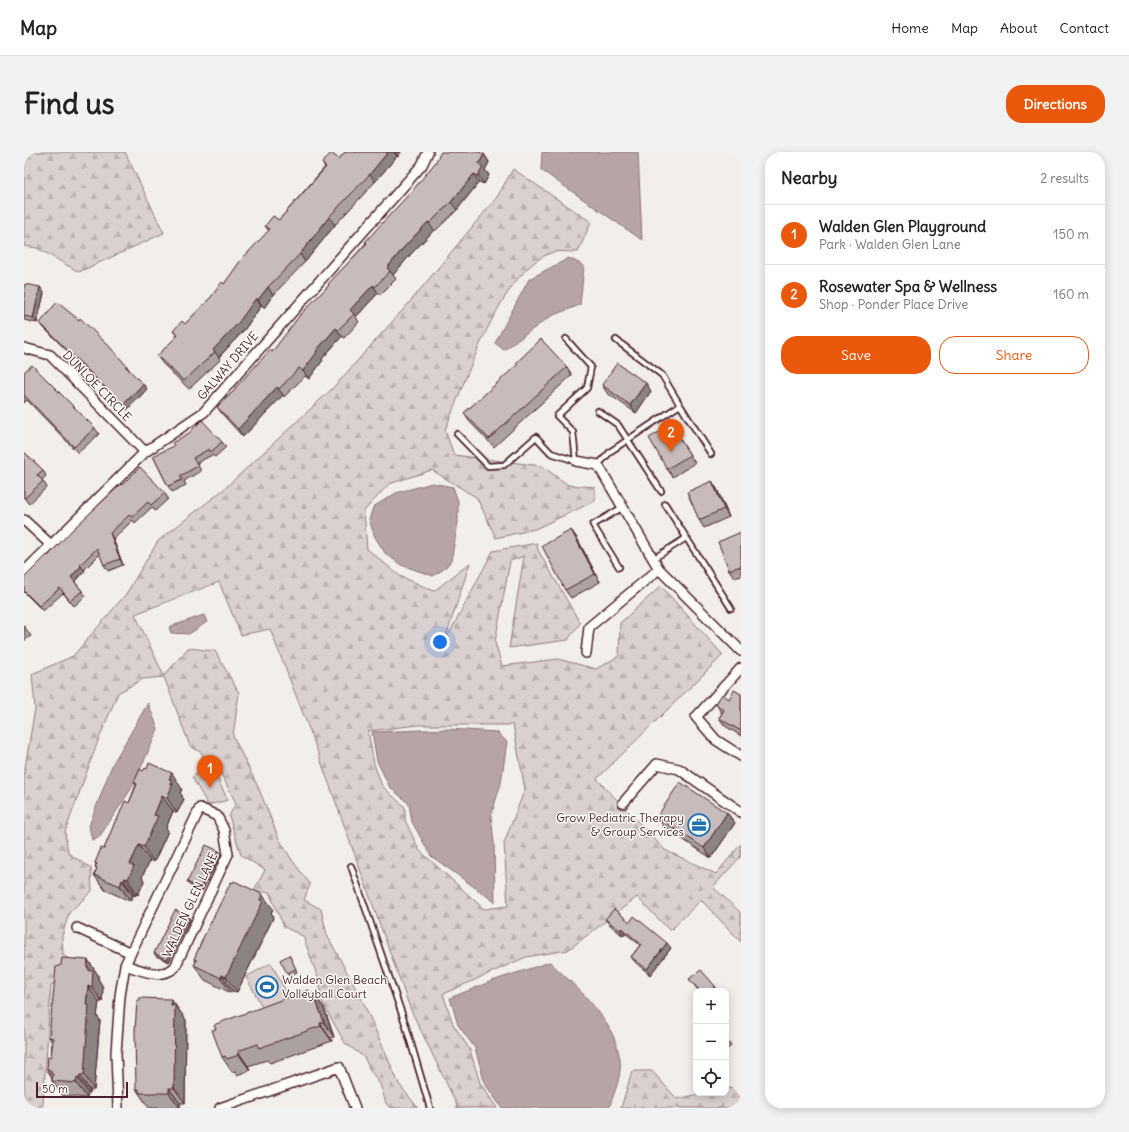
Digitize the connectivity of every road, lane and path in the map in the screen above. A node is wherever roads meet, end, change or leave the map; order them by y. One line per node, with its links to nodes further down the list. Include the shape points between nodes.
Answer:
1 (428, 152): 9 (street, GALWAY DRIVE, via 422,165 204,412)
2 (566, 339): 11 (lane, via 591,368 587,388 557,416 573,432)
3 (616, 340): 5 (lane, via 662,375)
4 (24, 348): 9 (street, DUNLOE CIRCLE, via 50,355)
5 (680, 406): 8 (lane); 10 (lane)
6 (598, 411): 8 (lane, via 618,425)
7 (457, 434): 11 (lane, via 488,466 504,465 536,437 551,453)
8 (628, 440): 12 (lane, via 611,451); 13 (lane)
9 (145, 452): 18 (street, GALWAY DRIVE)
10 (711, 454)
11 (576, 461): 12 (street)
12 (598, 464): 15 (street)
13 (661, 492)
14 (665, 504): 17 (lane)
15 (623, 507): 19 (street); 20 (lane, via 593,525)
16 (24, 520): 18 (street)
17 (686, 538): 19 (lane); 23 (lane)
18 (52, 545): 22 (street, GALWAY DRIVE)
19 (653, 559): 21 (street)
20 (619, 567)
21 (659, 569): 24 (street); 25 (street, via 589,627)
22 (24, 572)
23 (730, 608)
24 (741, 651)
25 (586, 653)
26 (741, 668): 27 (street, via 696,716 716,740)
27 (741, 756)
28 (623, 803): 29 (street, via 657,764 679,769)
29 (741, 812)
30 (351, 866): 37 (lane, via 405,1023)
31 (77, 928): 32 (street)
32 (131, 953): 33 (street, WALDEN GLEN LANE); 33 (street, WALDEN GLEN LANE, via 200,808 217,816 224,830 228,854 175,967 160,974)
33 (125, 965): 34 (street, WALDEN GLEN LANE, via 116,1053)
34 (118, 1108)
35 (220, 1108): 36 (street, via 339,1067)
36 (355, 1108)
37 (430, 1108)

